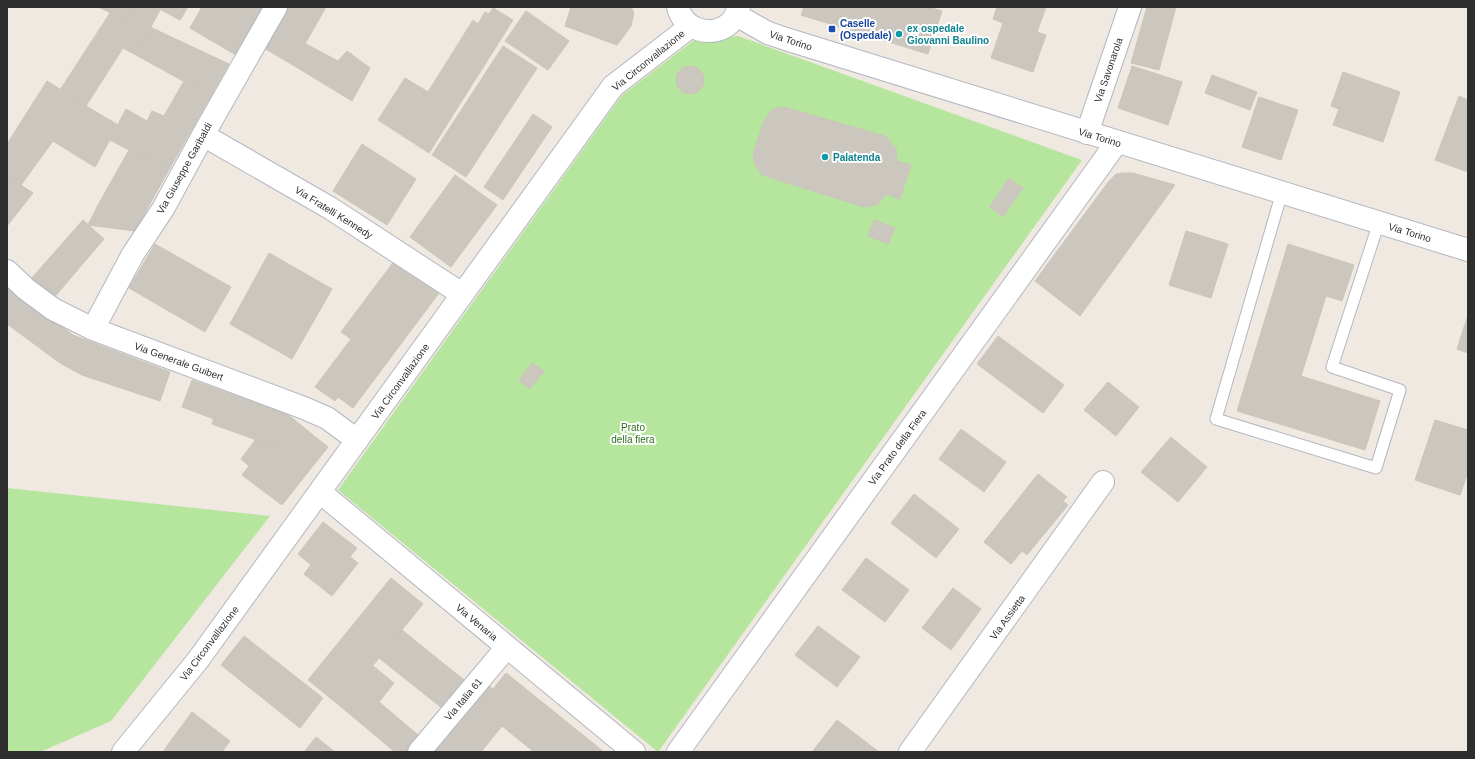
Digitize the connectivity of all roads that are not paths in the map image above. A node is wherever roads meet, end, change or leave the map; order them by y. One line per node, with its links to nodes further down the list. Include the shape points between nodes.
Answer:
1 (276, 7): 7 (street, Via Giuseppe Garibaldi)
2 (678, 7): 5 (street, via 684,20)
3 (1130, 7): 6 (street, Via Savonarola)
4 (738, 11): 5 (street, via 730,23 721,29 704,31); 6 (street, Via Torino, via 768,33)
5 (691, 26): 13 (street, Via Circonvallazione, via 613,86)
6 (1087, 133): 8 (street, Via Torino)
7 (203, 135): 13 (street, Via Fratelli Kennedy, via 330,208); 14 (street, Via Giuseppe Garibaldi, via 163,209 133,254)
8 (1117, 142): 9 (street, Via Torino); 22 (street, Via Prato della Fiera)
9 (1282, 192): 10 (street, Via Torino); 10 (lane, via 1216,419 1376,468 1400,390 1332,367)
10 (1379, 222): 11 (street, Via Torino)
11 (1468, 250)
12 (7, 271): 14 (street, Via Generale Guibert, via 53,309)
13 (462, 294): 15 (street, Via Circonvallazione)
14 (93, 329): 15 (street, Via Generale Guibert, via 304,408 327,418)
15 (357, 440): 17 (street, Via Circonvallazione)
16 (1104, 482): 23 (street, Via Assietta)
17 (320, 492): 18 (street, Via Venaria); 19 (street, Via Circonvallazione, via 198,660)
18 (507, 647): 20 (street, Via Italia 61); 21 (street, Via Venaria)
19 (123, 752)
20 (419, 752)
21 (634, 752)
22 (678, 752)
23 (910, 752)

